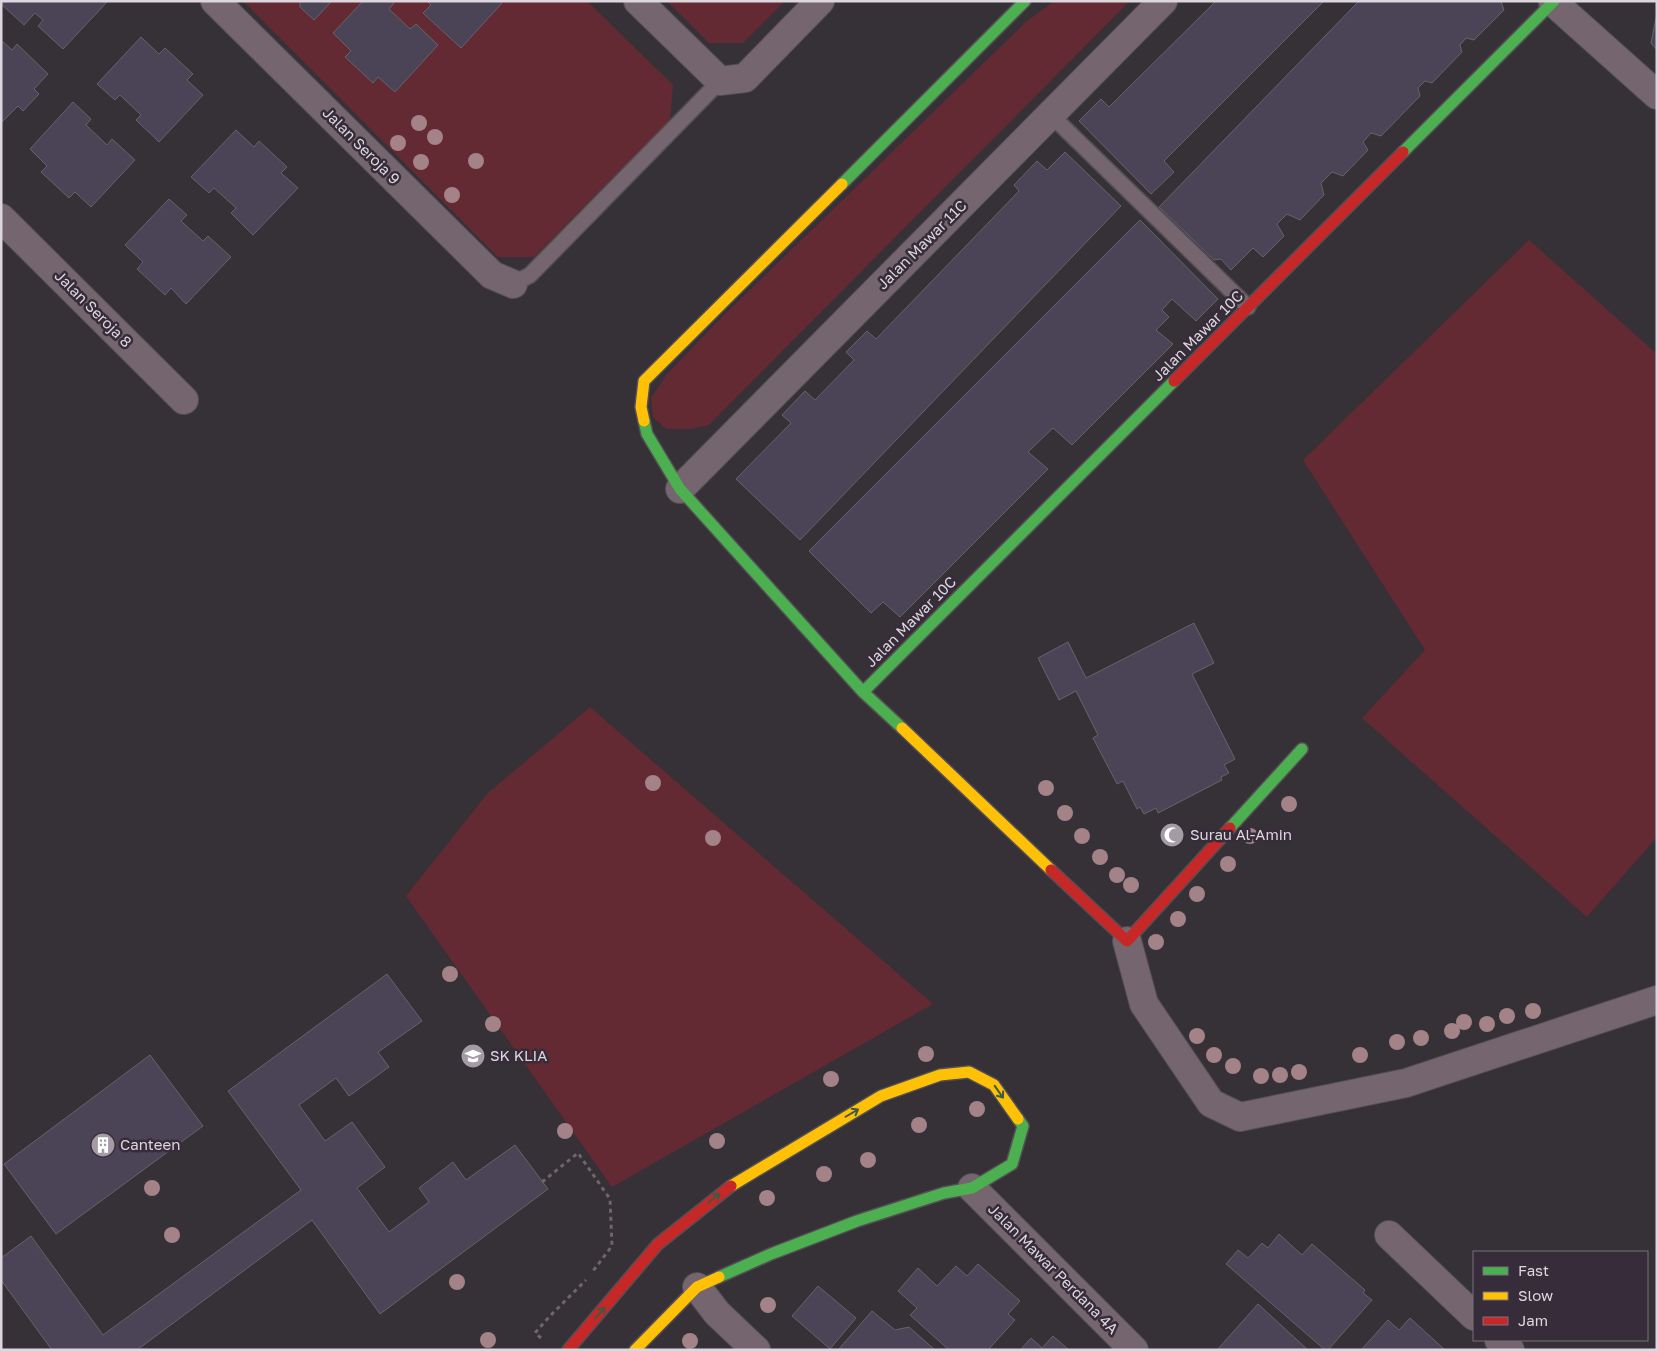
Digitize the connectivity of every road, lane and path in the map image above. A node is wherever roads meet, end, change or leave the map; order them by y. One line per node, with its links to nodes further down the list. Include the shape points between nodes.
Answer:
1 (215, 1): 13 (street, Jalan Seroja 9, via 492,275)
2 (638, 1): 9 (street)
3 (820, 1): 9 (street, via 745,78)
4 (1016, 1): 8 (street)
5 (1025, 1): 8 (street)
6 (1163, 1): 11 (street, Jalan Mawar 11C)
7 (1553, 2): 10 (street); 14 (street, Jalan Mawar 10C)
8 (1010, 17): 16 (street, via 644,381 641,407 647,434)
9 (720, 81): 13 (lane, via 530,275)
10 (1657, 96)
11 (1050, 115): 14 (lane); 16 (street, Jalan Mawar 11C)
12 (1, 218): 15 (street, Jalan Seroja 8)
13 (513, 284)
14 (1248, 308): 17 (street, Jalan Mawar 10C)
15 (184, 400)
16 (680, 489): 17 (street)
17 (863, 692): 19 (street)
18 (1302, 749): 19 (street)
19 (1127, 941): 20 (street, via 1144,1004 1211,1103 1240,1117 1406,1083)
20 (1657, 1000)
21 (542, 1182): 24 (path, via 578,1154 610,1199 612,1246)
22 (972, 1188): 26 (street, via 944,1193 857,1221); 30 (street, one-way to 22, via 658,1244 734,1183 881,1096 940,1075 970,1072 994,1085 1023,1126 1012,1164); 33 (street, Jalan Mawar Perdana 4A)
23 (1389, 1235): 27 (street)
24 (592, 1272)
25 (586, 1279): 29 (path, via 535,1333)
26 (697, 1287): 31 (street); 32 (street, via 717,1313)
27 (1473, 1315)
28 (1500, 1341): 34 (street)
29 (548, 1344)
30 (568, 1350)
31 (636, 1350)
32 (756, 1350)
33 (1134, 1350)
34 (1510, 1350)

